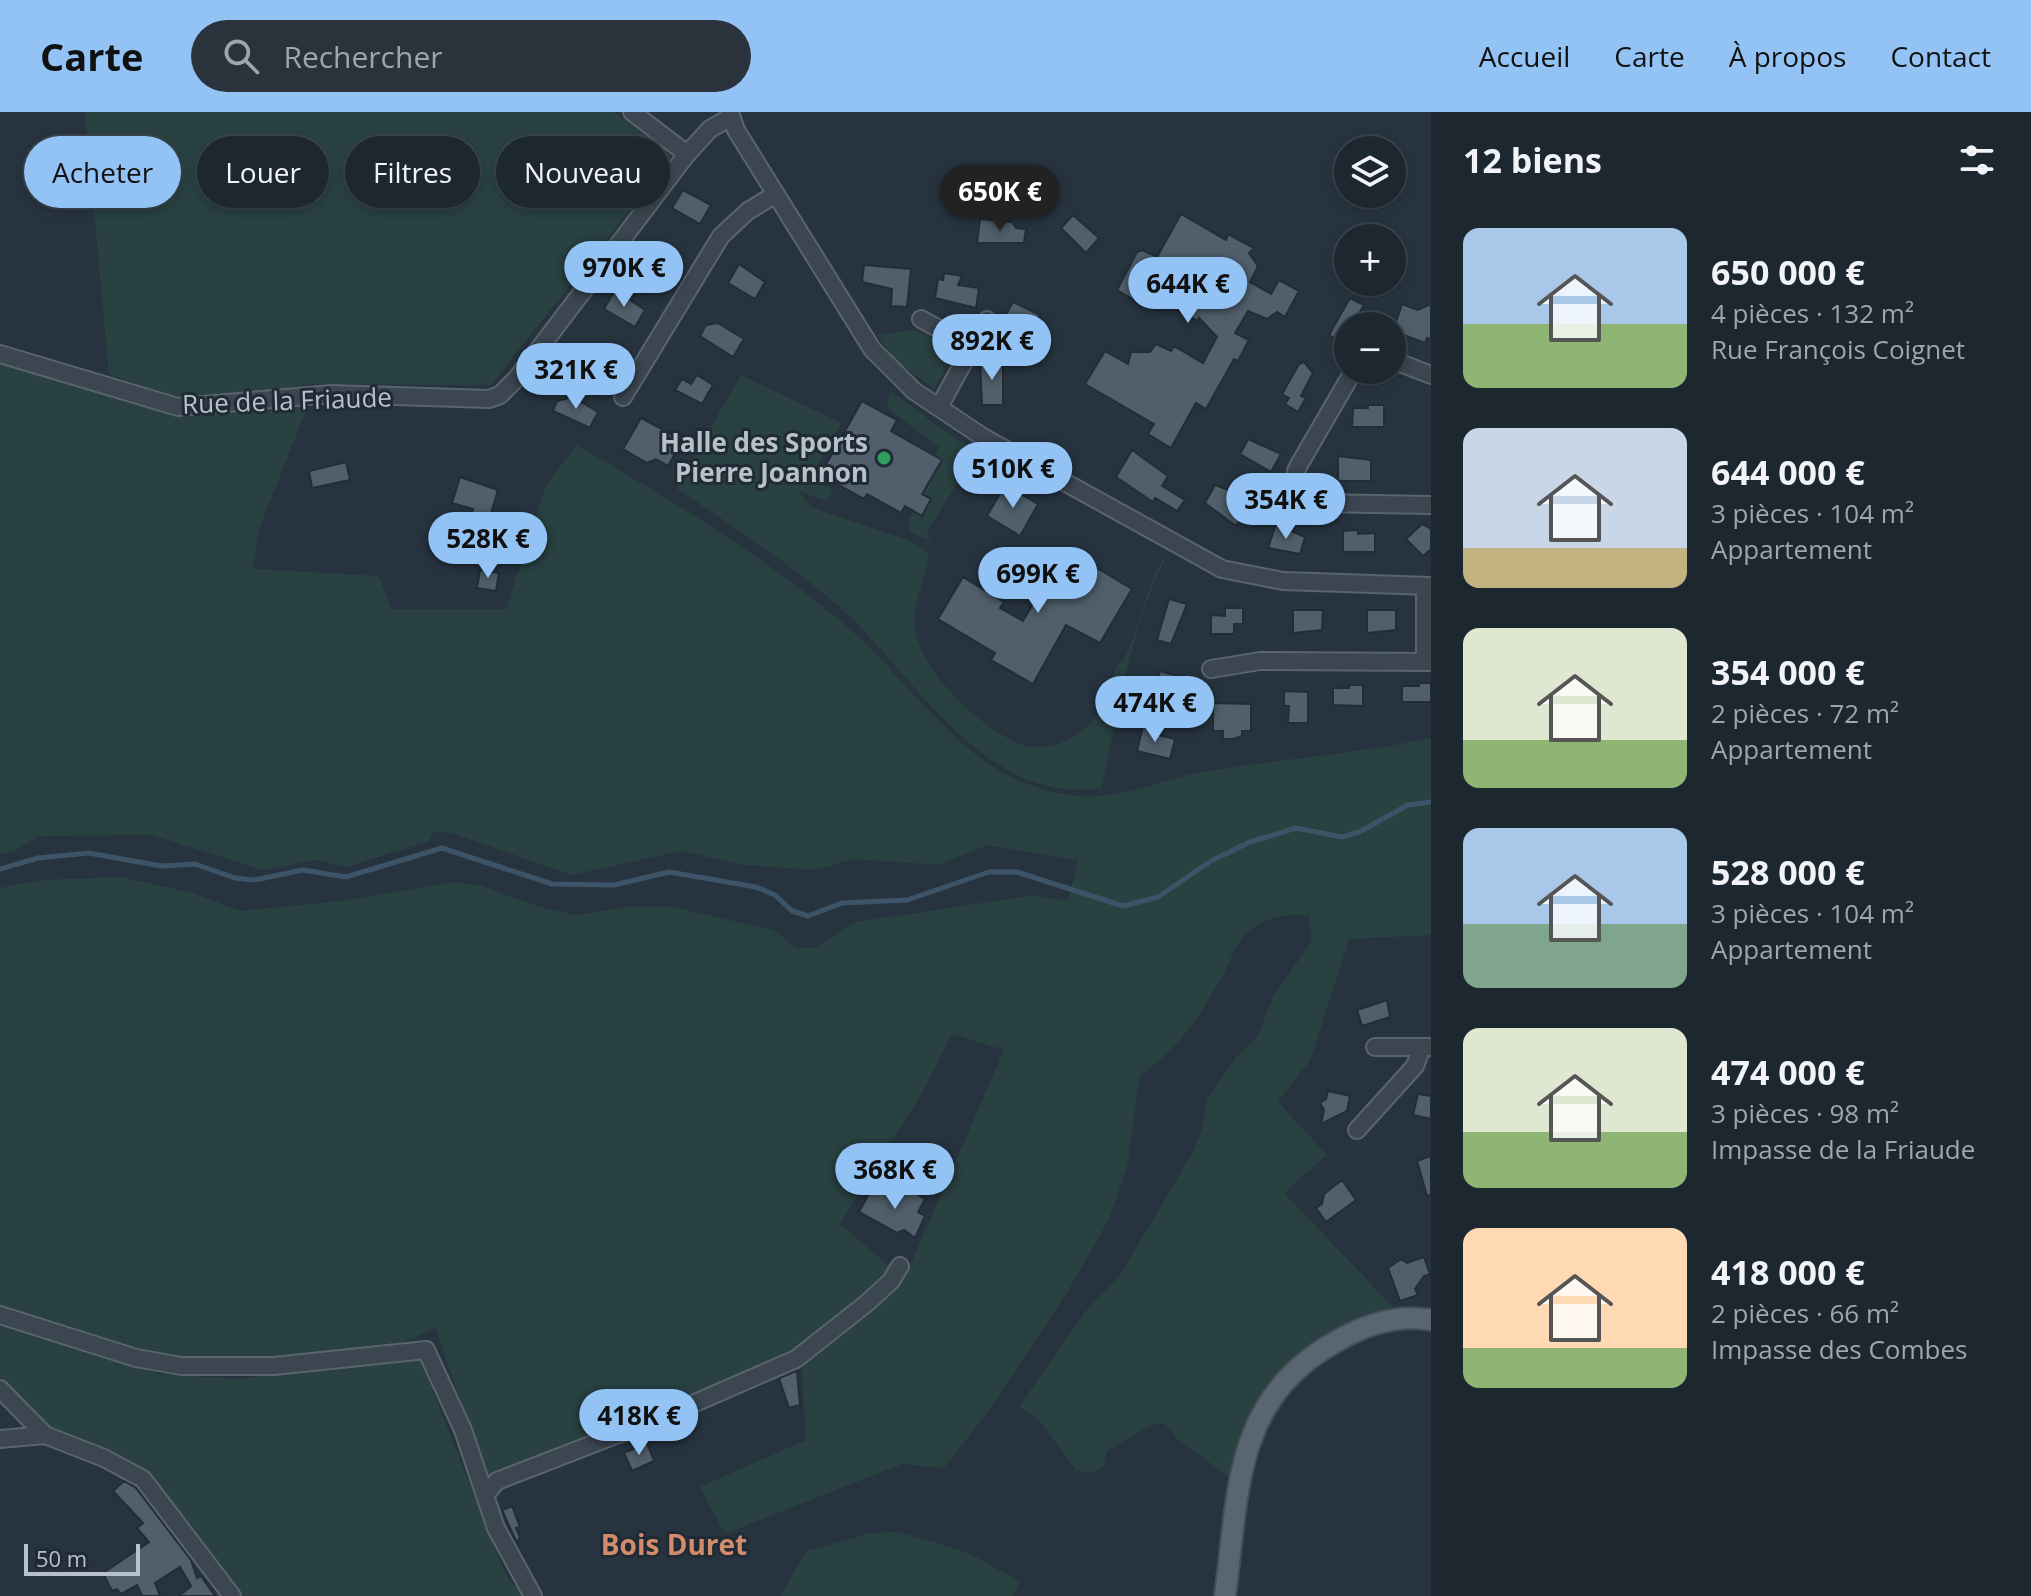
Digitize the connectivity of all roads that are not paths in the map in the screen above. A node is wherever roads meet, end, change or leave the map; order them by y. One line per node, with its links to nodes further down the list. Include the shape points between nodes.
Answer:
1 (632, 112): 3 (street)
2 (730, 114): 3 (street, Rue de la Friaude); 4 (street)
3 (687, 154): 8 (street, Rue de la Friaude, via 517,378 489,399 332,394 178,407)
4 (776, 194): 12 (street, via 721,236); 13 (street, via 872,349 914,391)
5 (921, 319): 7 (street)
6 (987, 320): 7 (street)
7 (972, 347): 13 (street)
8 (0, 354)
9 (1406, 365): 10 (street)
10 (1431, 375)
11 (1346, 384): 14 (street, via 1296,471 1297,487 1317,503)
12 (623, 397)
13 (939, 407): 15 (street, via 983,437 1222,569 1283,581)
14 (1431, 505)
15 (1428, 586): 16 (street)
16 (1428, 662): 17 (street, via 1260,661)
17 (1211, 669)
18 (1375, 1047): 19 (street)
19 (1426, 1047): 20 (street)
20 (1357, 1130)
21 (900, 1266): 27 (street, via 867,1303 796,1359 497,1481)
22 (0, 1315): 27 (street, via 136,1358 181,1366 274,1366 426,1350)
23 (1431, 1320): 30 (main road, via 1391,1320 1346,1336 1299,1365 1279,1386 1261,1412 1243,1458)
24 (0, 1389): 25 (street)
25 (45, 1435): 26 (street); 28 (street, via 143,1479)
26 (0, 1439)
27 (487, 1493): 29 (street, via 510,1559)
28 (232, 1596)
29 (533, 1596)
30 (1225, 1596)

